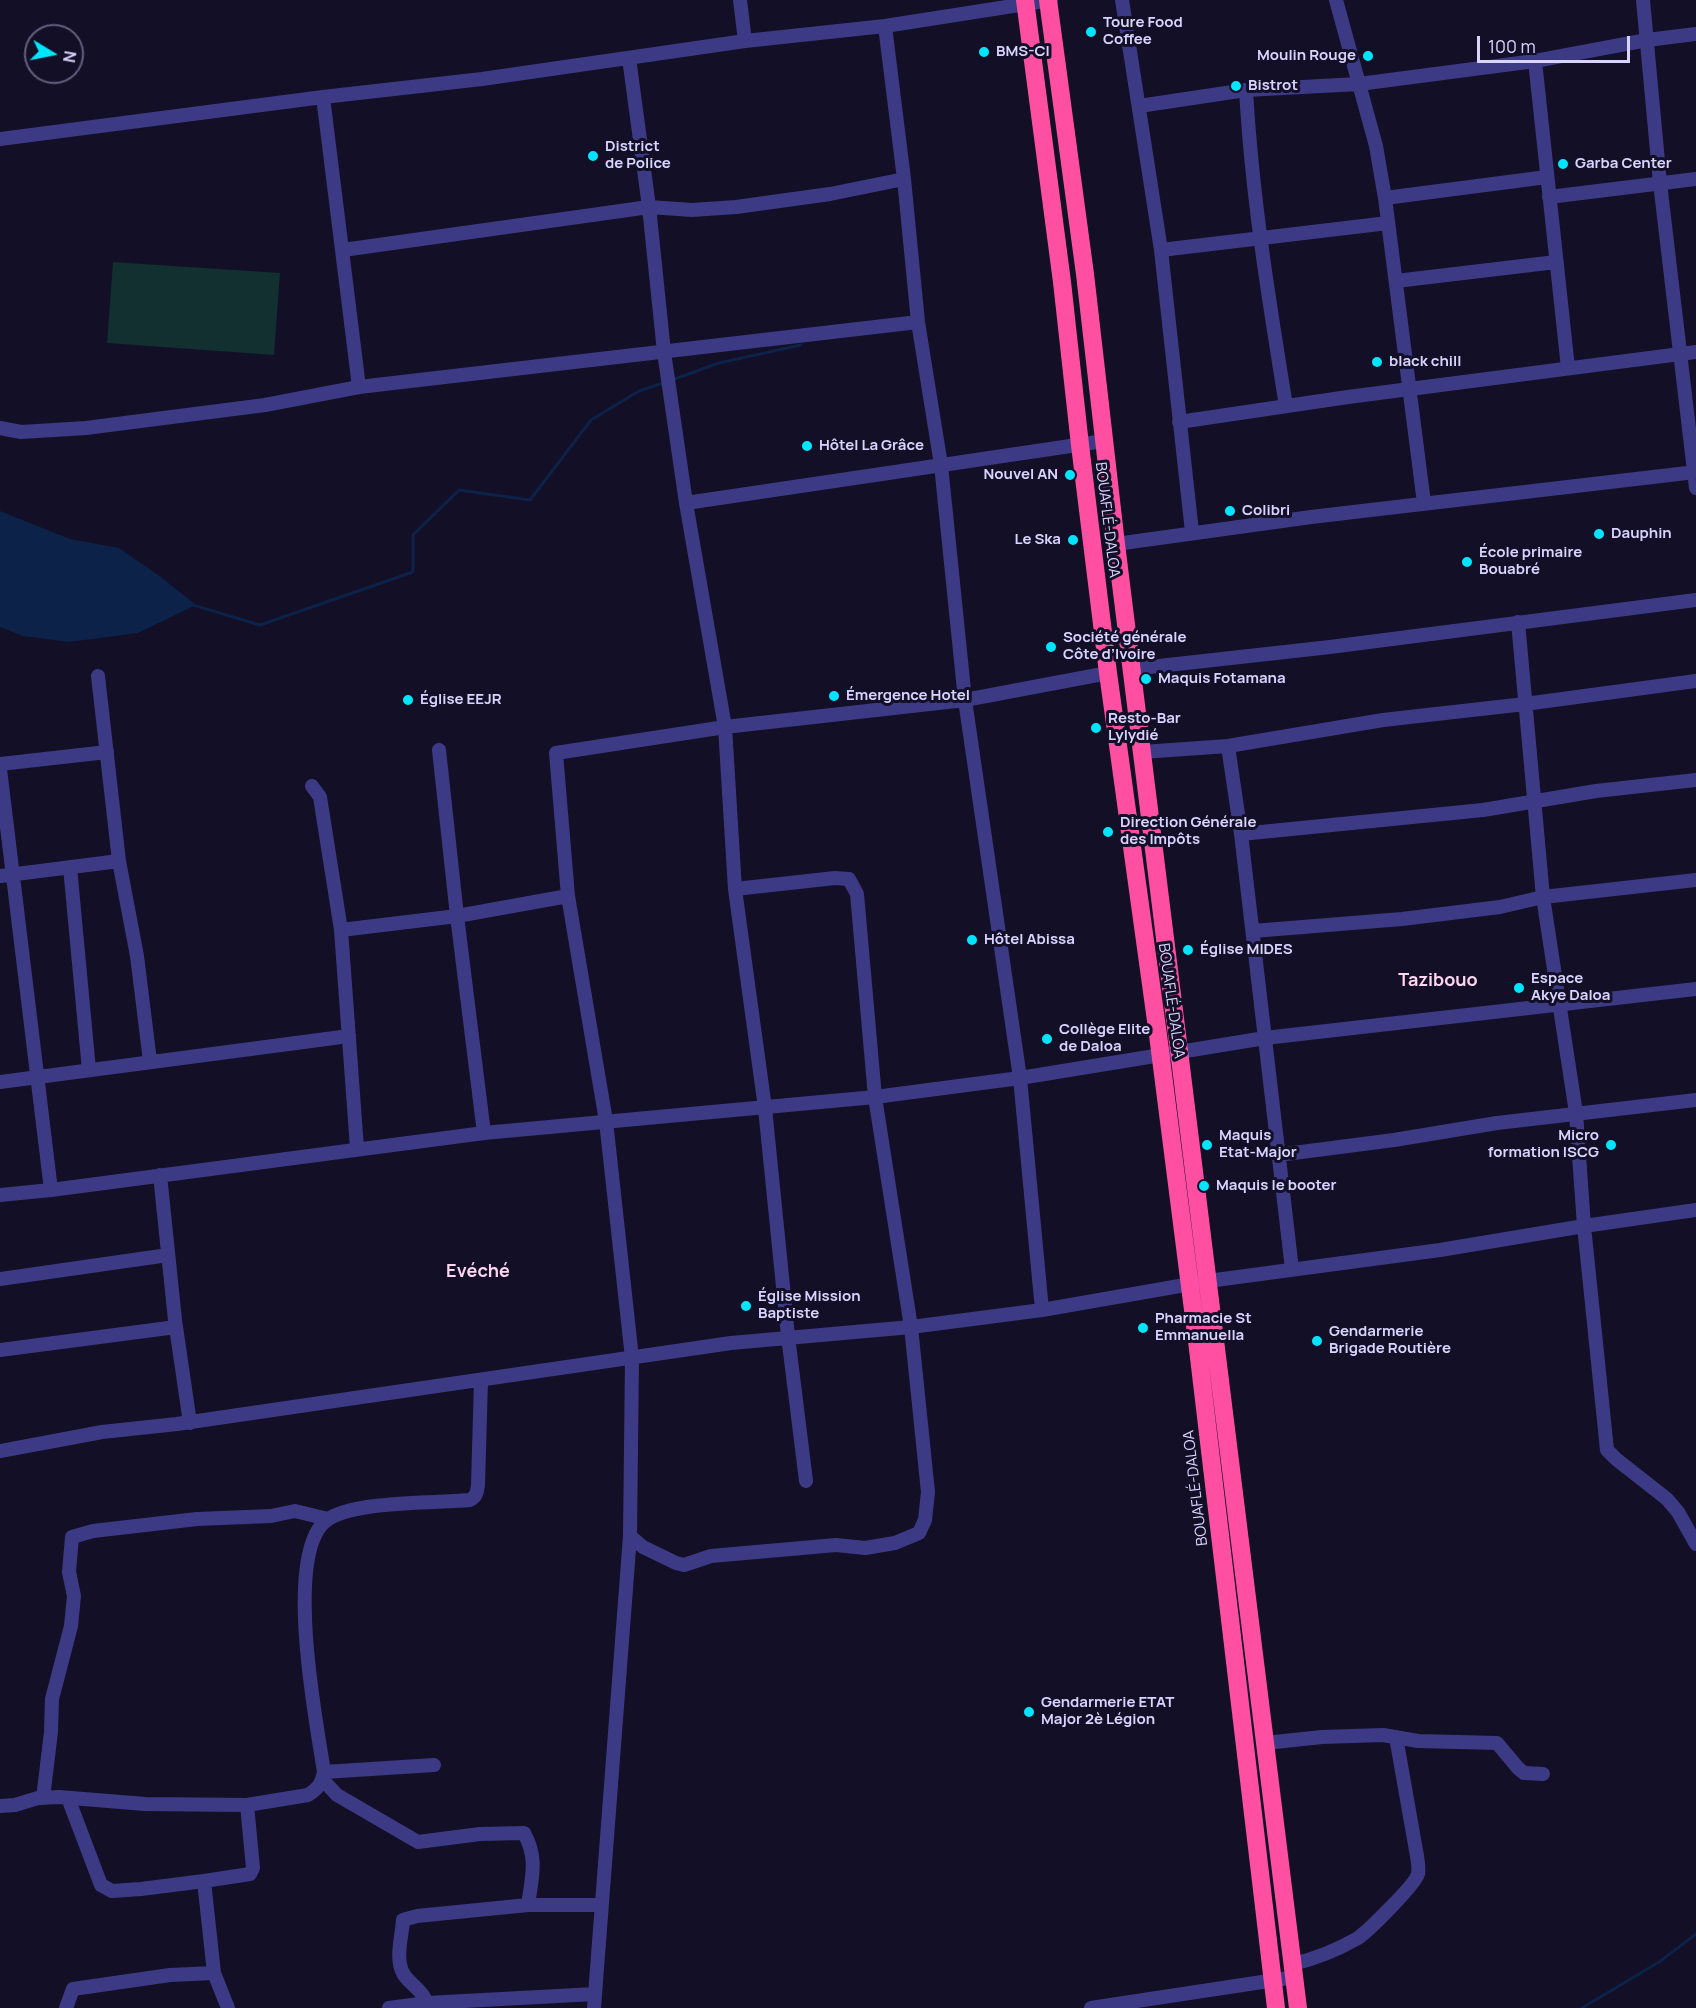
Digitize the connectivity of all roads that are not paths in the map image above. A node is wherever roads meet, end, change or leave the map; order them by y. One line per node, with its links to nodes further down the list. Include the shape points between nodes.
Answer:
1 (740, 0): 10 (street)
2 (1049, 0): 6 (street); 41 (highway, BOUAFLÉ-DALOA)
3 (1122, 0): 16 (street)
4 (1335, 0): 13 (street)
5 (1643, 0): 9 (street)
6 (1025, 2): 7 (street); 42 (highway, BOUAFLÉ-DALOA)
7 (885, 26): 10 (street); 19 (street)
8 (1696, 34): 9 (street)
9 (1647, 40): 12 (street); 21 (street)
10 (745, 41): 11 (street)
11 (629, 58): 15 (street); 24 (street)
12 (1535, 61): 13 (street); 18 (street)
13 (1359, 84): 14 (street); 23 (street)
14 (1246, 90): 16 (street); 26 (street)
15 (323, 97): 17 (street); 27 (street)
16 (1139, 106): 28 (street)
17 (0, 139)
18 (1547, 177): 22 (street); 23 (street)
19 (904, 179): 24 (street, via 736,207); 31 (street)
20 (1696, 179): 21 (street)
21 (1660, 183): 22 (street); 34 (street)
22 (1549, 197): 29 (street)
23 (1385, 198): 25 (street)
24 (650, 207): 27 (street); 32 (street)
25 (1388, 224): 26 (street); 30 (street)
26 (1259, 239): 28 (street); 38 (street)
27 (343, 250): 36 (street)
28 (1161, 250): 39 (street)
29 (1556, 262): 30 (street); 35 (street)
30 (1396, 281): 37 (street)
31 (918, 322): 32 (street); 43 (street)
32 (664, 352): 36 (street); 46 (street)
33 (1696, 352): 34 (street)
34 (1681, 354): 35 (street); 44 (street)
35 (1568, 368): 37 (street)
36 (358, 387): 40 (street, via 265,405 86,428 21,432)
37 (1411, 389): 38 (street); 47 (street)
38 (1286, 406): 39 (street)
39 (1179, 422): 48 (street)
40 (0, 428)
41 (1104, 441): 42 (street); 49 (highway, BOUAFLÉ-DALOA)
42 (1080, 445): 43 (street); 53 (highway, BOUAFLÉ-DALOA)
43 (941, 465): 46 (street); 56 (street)
44 (1695, 472): 45 (street); 47 (street)
45 (1696, 488)
46 (686, 503): 58 (street)
47 (1424, 503): 48 (street)
48 (1192, 532): 49 (street)
49 (1116, 544): 52 (highway, BOUAFLÉ-DALOA)
50 (1696, 600): 51 (street)
51 (1518, 622): 52 (street); 57 (street)
52 (1132, 669): 62 (highway, BOUAFLÉ-DALOA)
53 (1108, 674): 56 (street); 84 (highway, BOUAFLÉ-DALOA)
54 (98, 676): 61 (street)
55 (1696, 681): 57 (street)
56 (965, 700): 58 (street); 88 (street)
57 (1525, 704): 59 (street, via 1383,720); 67 (street)
58 (725, 727): 73 (street); 74 (street, via 556,753)
59 (1228, 746): 62 (street); 68 (street)
60 (439, 750): 76 (street)
61 (107, 752): 63 (street); 69 (street)
62 (1142, 752): 83 (highway, BOUAFLÉ-DALOA)
63 (0, 764)
64 (0, 769): 71 (street)
65 (1696, 780): 67 (street)
66 (312, 786): 77 (street, via 320,797)
67 (1533, 801): 68 (street, via 1447,814); 75 (street)
68 (1241, 834): 78 (street)
69 (119, 861): 70 (street); 85 (street, via 137,956)
70 (70, 867): 71 (street); 86 (street)
71 (7, 875): 87 (street)
72 (1696, 880): 75 (street)
73 (735, 889): 90 (street, via 849,879 857,894); 92 (street)
74 (568, 896): 76 (street); 94 (street)
75 (1543, 897): 78 (street, via 1402,920); 80 (street)
76 (457, 916): 77 (street); 95 (street)
77 (341, 930): 81 (street)
78 (1253, 931): 82 (street)
79 (1696, 988): 80 (street)
80 (1560, 1004): 82 (street); 93 (street)
81 (349, 1036): 85 (street); 96 (street)
82 (1265, 1038): 83 (street); 97 (street)
83 (1180, 1053): 84 (street); 106 (highway, BOUAFLÉ-DALOA)
84 (1161, 1056): 88 (street); 107 (highway, BOUAFLÉ-DALOA)
85 (150, 1061): 86 (street)
86 (89, 1070): 87 (street)
87 (39, 1077): 89 (street); 99 (street)
88 (1020, 1078): 90 (street); 108 (street)
89 (0, 1082)
90 (875, 1097): 92 (street); 110 (street)
91 (1696, 1100): 93 (street)
92 (765, 1108): 94 (street); 111 (street)
93 (1576, 1113): 97 (street); 102 (street)
94 (606, 1121): 95 (street); 113 (street)
95 (484, 1133): 96 (street)
96 (357, 1148): 98 (street)
97 (1278, 1155): 104 (street)
98 (160, 1175): 99 (street); 103 (street)
99 (51, 1191): 100 (street)
100 (0, 1194)
101 (1696, 1210): 102 (street)
102 (1584, 1226): 104 (street); 120 (street, via 1607,1450 1667,1499)
103 (168, 1256): 105 (street); 109 (street)
104 (1292, 1269): 106 (street)
105 (0, 1279)
106 (1208, 1281): 107 (street); 122 (highway, BOUAFLÉ-DALOA)
107 (1189, 1283): 108 (street); 135 (highway, BOUAFLÉ-DALOA)
108 (1042, 1310): 110 (street)
109 (176, 1327): 112 (street); 115 (street)
110 (910, 1327): 111 (street); 119 (street, via 928,1492 925,1520 919,1533 895,1543 865,1548 836,1545 711,1556 684,1565 643,1547)
111 (788, 1336): 113 (street); 117 (street)
112 (0, 1350)
113 (632, 1358): 114 (street); 119 (street)
114 (481, 1380): 115 (street); 118 (street, via 478,1485 474,1498 369,1508)
115 (190, 1422): 116 (street, via 102,1432)
116 (0, 1451)
117 (806, 1481)
118 (328, 1519): 125 (street, via 311,1547 306,1575 306,1650); 126 (street, via 295,1511 93,1531 72,1537 71,1626 52,1699)
119 (630, 1536): 132 (street)
120 (1696, 1544)
121 (1396, 1737): 122 (street, via 1322,1737); 124 (street, via 1497,1743 1524,1773); 133 (street, via 1418,1874 1405,1893 1359,1937)
122 (1264, 1743): 133 (highway, BOUAFLÉ-DALOA)
123 (434, 1765): 125 (street)
124 (1543, 1774)
125 (323, 1776): 128 (street, via 316,1790 308,1795); 131 (street, via 337,1795 418,1842 524,1833 532,1848)
126 (43, 1798): 127 (street); 129 (street)
127 (68, 1798): 128 (street); 130 (street, via 100,1885 112,1891)
128 (247, 1805): 130 (street, via 253,1868 250,1874)
129 (0, 1806)
130 (204, 1881): 134 (street)
131 (528, 1905): 132 (street); 137 (street, via 403,1920 399,1960 404,1975)
132 (601, 1905): 136 (street)
133 (1294, 1971): 135 (street); 143 (highway, BOUAFLÉ-DALOA)
134 (214, 1972): 138 (street, via 73,1989); 139 (street)
135 (1273, 1980): 141 (street); 142 (highway, BOUAFLÉ-DALOA)
136 (594, 2001): 137 (street)
137 (427, 2005): 140 (street)
138 (66, 2008)
139 (228, 2008)
140 (389, 2008)
141 (1091, 2008)
142 (1276, 2008)
143 (1298, 2008)

